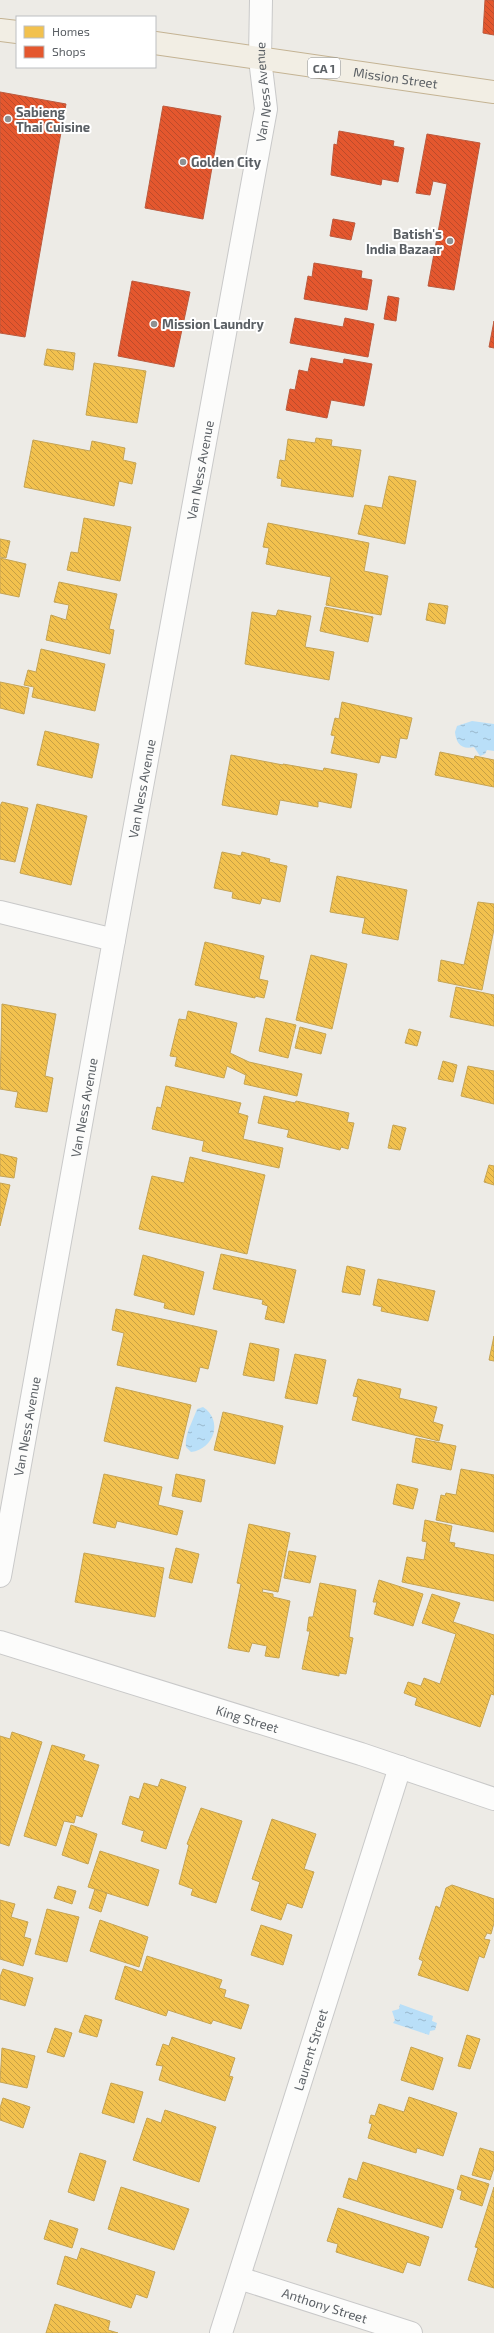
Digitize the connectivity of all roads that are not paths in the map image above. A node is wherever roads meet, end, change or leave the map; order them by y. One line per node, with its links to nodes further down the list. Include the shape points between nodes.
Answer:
1 (261, 0): 5 (street, Van Ness Avenue)
2 (0, 30): 3 (highway)
3 (16, 32)
4 (156, 43): 5 (highway, Mission Street / CA 1)
5 (260, 59): 6 (highway, Mission Street / CA 1); 8 (street, Van Ness Avenue, via 266,109)
6 (494, 92)
7 (0, 912): 8 (street)
8 (114, 940): 9 (street, Van Ness Avenue)
9 (0, 1576)
10 (0, 1642): 11 (street, King Street)
11 (400, 1767): 12 (street, King Street); 13 (street, Laurent Street)
12 (494, 1799)
13 (239, 2278): 14 (street, Laurent Street); 15 (street, Anthony Street)
14 (221, 2333)
15 (411, 2333)

